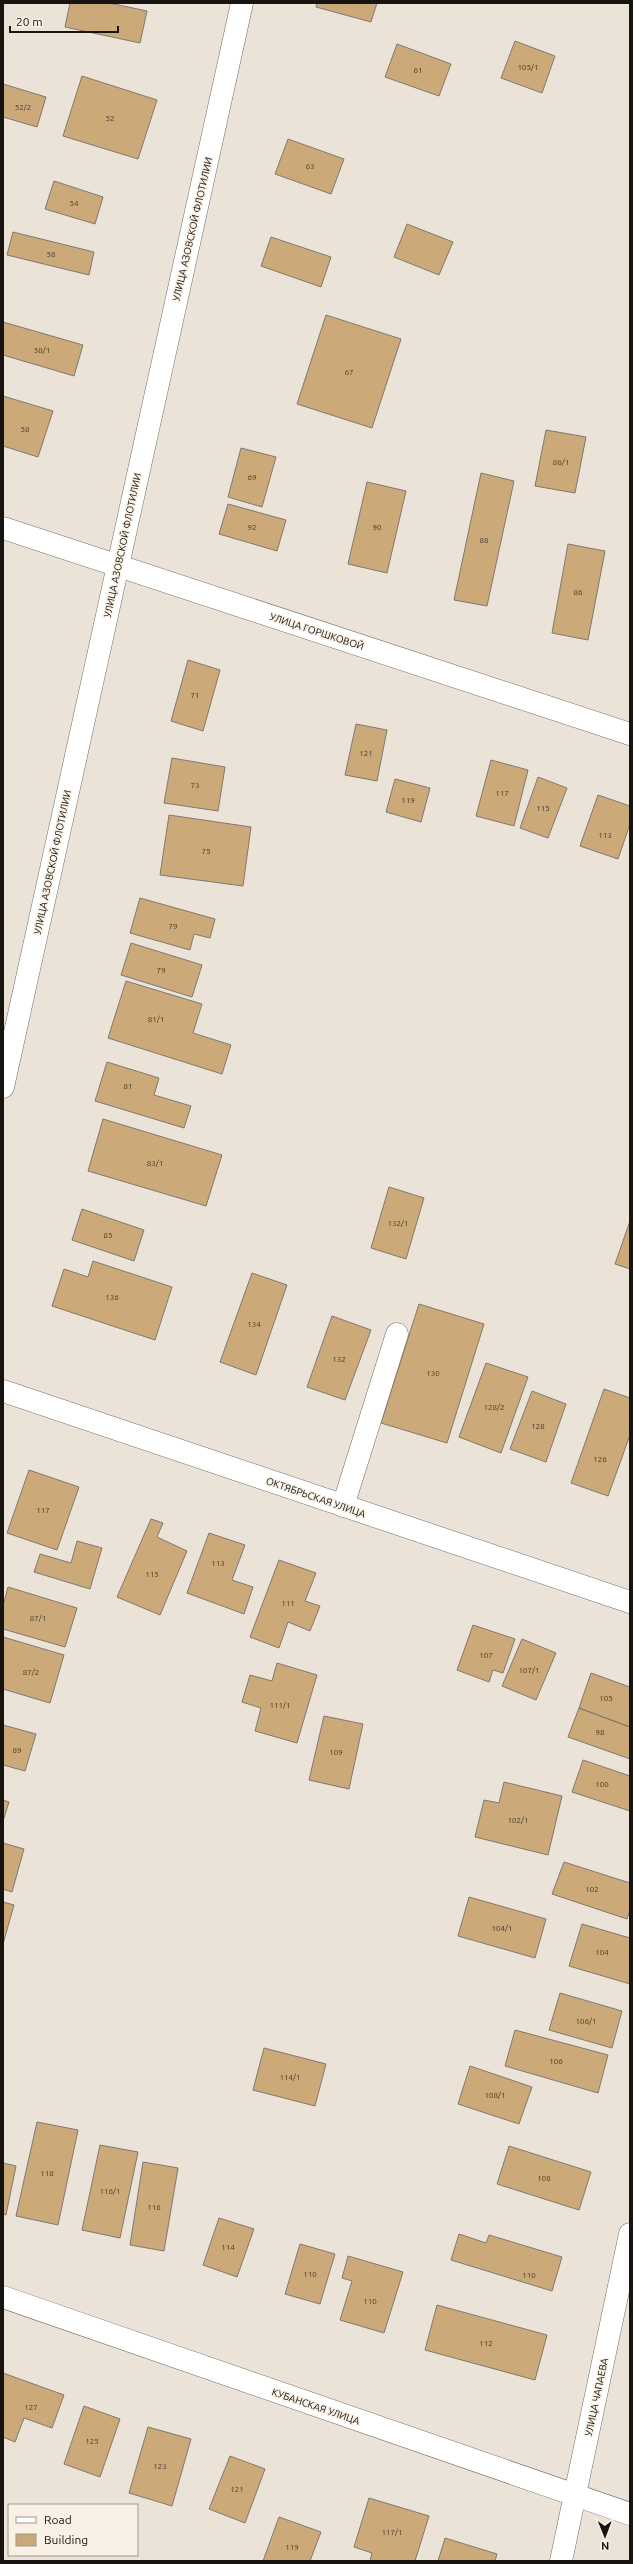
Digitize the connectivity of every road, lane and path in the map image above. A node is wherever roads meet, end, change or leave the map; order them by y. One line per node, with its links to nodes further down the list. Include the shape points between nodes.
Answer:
1 (242, 3): 3 (street, УЛИЦА АЗОВСКОЙ ФЛОТИЛИИ)
2 (3, 528): 3 (street, УЛИЦА ГОРШКОВОЙ)
3 (117, 566): 4 (street, УЛИЦА ГОРШКОВОЙ); 5 (street, УЛИЦА АЗОВСКОЙ ФЛОТИЛИИ)
4 (630, 734)
5 (3, 1088)
6 (397, 1334): 8 (street)
7 (3, 1391): 8 (street, ОКТЯБРЬСКАЯ УЛИЦА)
8 (343, 1506): 9 (street, ОКТЯБРЬСКАЯ УЛИЦА)
9 (630, 1602)
10 (630, 2234): 12 (street, УЛИЦА ЧАПАЕВА)
11 (3, 2297): 12 (street, КУБАНСКАЯ УЛИЦА)
12 (576, 2496): 13 (street, КУБАНСКАЯ УЛИЦА); 14 (street, УЛИЦА ЧАПАЕВА)
13 (630, 2514)
14 (561, 2561)

